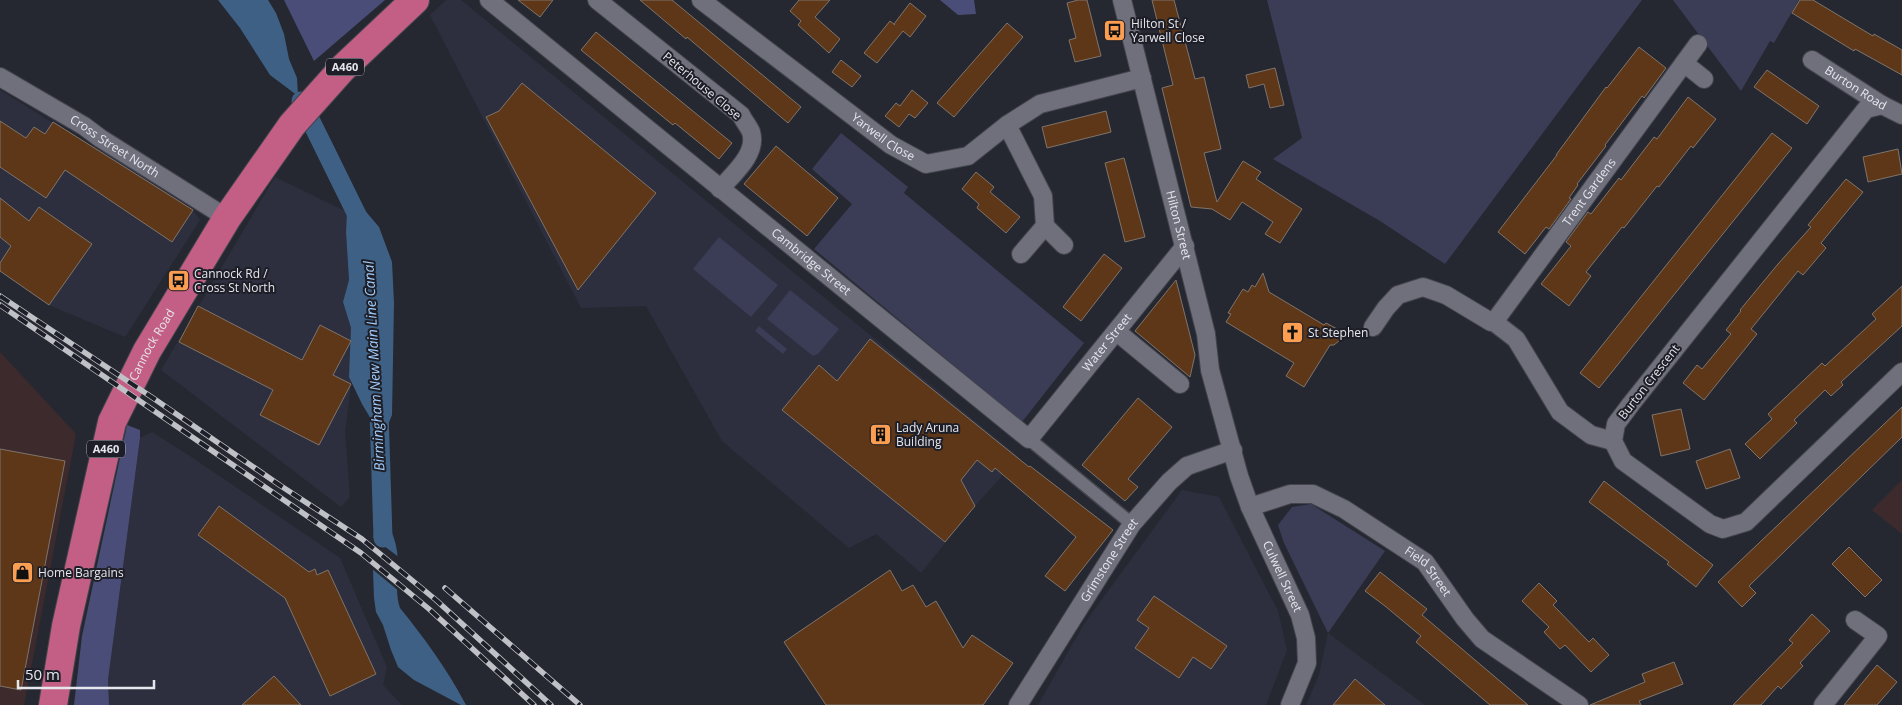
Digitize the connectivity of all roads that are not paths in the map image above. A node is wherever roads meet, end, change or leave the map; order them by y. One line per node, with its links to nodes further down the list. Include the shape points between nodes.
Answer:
1 (489, 0): 15 (street, Cambridge Street)
2 (597, 0): 15 (street, Peterhouse Close, via 741,115 751,132 752,146)
3 (701, 0): 14 (street, Yarwell Close, via 891,145 926,164 968,156)
4 (1122, 0): 10 (street, Hilton Street)
5 (409, 7): 16 (highway, Cannock Road / A460, via 343,68 292,125)
6 (1698, 44): 8 (street, Trent Gardens)
7 (1812, 60): 12 (street, Burton Road)
8 (1684, 63): 11 (street); 21 (street, Trent Gardens)
9 (0, 77): 16 (street, Cross Street North, via 84,126)
10 (1142, 78): 14 (street, Yarwell Close, via 1040,104); 19 (street, Hilton Street)
11 (1704, 79)
12 (1882, 105): 13 (street, Burton Road); 27 (street, Burton Crescent, via 1866,109 1631,404 1616,424)
13 (1902, 115)
14 (1007, 125): 17 (street, via 1043,196)
15 (720, 189): 26 (street, Cambridge Street)
16 (227, 218): 32 (highway, Cannock Road / A460, via 147,351 112,422 66,626)
17 (1045, 226): 18 (street); 20 (street)
18 (1064, 245)
19 (1185, 246): 23 (street, Water Street); 28 (street, Hilton Street, via 1206,334 1210,370)
20 (1021, 254)
21 (1494, 322): 22 (street, via 1446,295 1422,287 1398,295); 27 (street, via 1516,339 1560,412 1590,435)
22 (1373, 327)
23 (1117, 332): 25 (street); 26 (street, Water Street)
24 (1902, 372): 27 (street, via 1746,522 1723,529 1710,524 1623,461)
25 (1180, 384)
26 (1029, 439): 30 (street, Cambridge Street)
27 (1613, 441)
28 (1233, 450): 29 (street, Culwell Street); 30 (street, Grimstone Street, via 1187,466)
29 (1250, 507): 34 (street, Culwell Street, via 1300,616 1306,638 1307,663); 35 (street, Field Street, via 1290,494 1313,494 1344,509 1425,562 1482,639)
30 (1132, 524): 33 (street, Grimstone Street)
31 (1855, 620): 36 (street, via 1878,636)
32 (53, 705)
33 (1018, 705)
34 (1290, 705)
35 (1579, 705)
36 (1823, 705)

